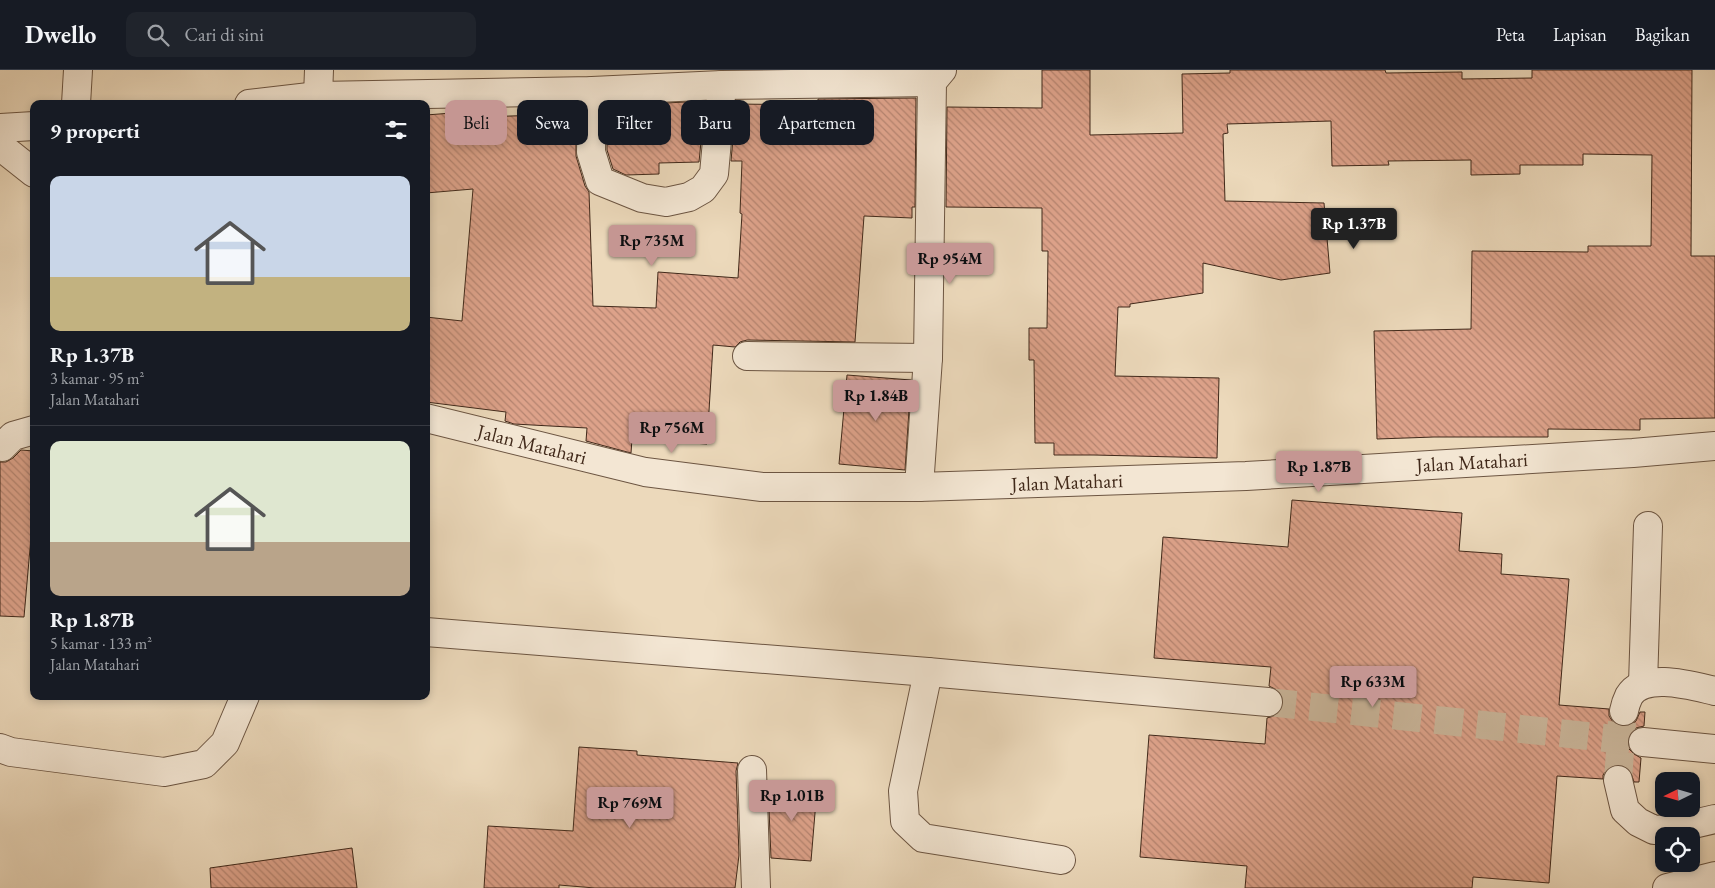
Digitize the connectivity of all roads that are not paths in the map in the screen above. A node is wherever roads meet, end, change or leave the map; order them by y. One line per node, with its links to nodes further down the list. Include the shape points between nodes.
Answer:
1 (78, 70): 6 (street)
2 (937, 76): 4 (street); 13 (street)
3 (319, 83): 5 (street); 7 (street)
4 (722, 85): 5 (street); 5 (street, via 714,174 703,189 689,197 666,202 642,198 600,181 591,152)
5 (592, 91)
6 (76, 100)
7 (262, 100)
8 (30, 126): 9 (street)
9 (0, 128)
10 (0, 146): 11 (street)
11 (30, 170)
12 (748, 356): 13 (street)
13 (928, 358): 18 (street)
14 (430, 419): 18 (street, Jalan Matahari, via 645,472 762,487)
15 (30, 431): 17 (street, via 13,436)
16 (1715, 446): 18 (street, Jalan Matahari, via 1256,475)
17 (2, 447)
18 (919, 487)
19 (1648, 526): 22 (street)
20 (430, 632): 21 (street)
21 (928, 672): 25 (street); 33 (street, via 903,791 905,821 923,838)
22 (1643, 684): 23 (street, via 1675,682); 26 (street, via 1630,694)
23 (1715, 691)
24 (243, 700): 28 (street, via 225,743 204,764 164,772)
25 (1268, 702)
26 (1624, 711)
27 (1643, 742): 29 (street)
28 (0, 748)
29 (1715, 749)
30 (752, 770): 35 (street)
31 (1618, 780): 32 (street, via 1625,810 1654,830)
32 (1715, 819)
33 (1062, 860)
34 (1715, 876): 36 (street)
35 (756, 888)
36 (1667, 888)

